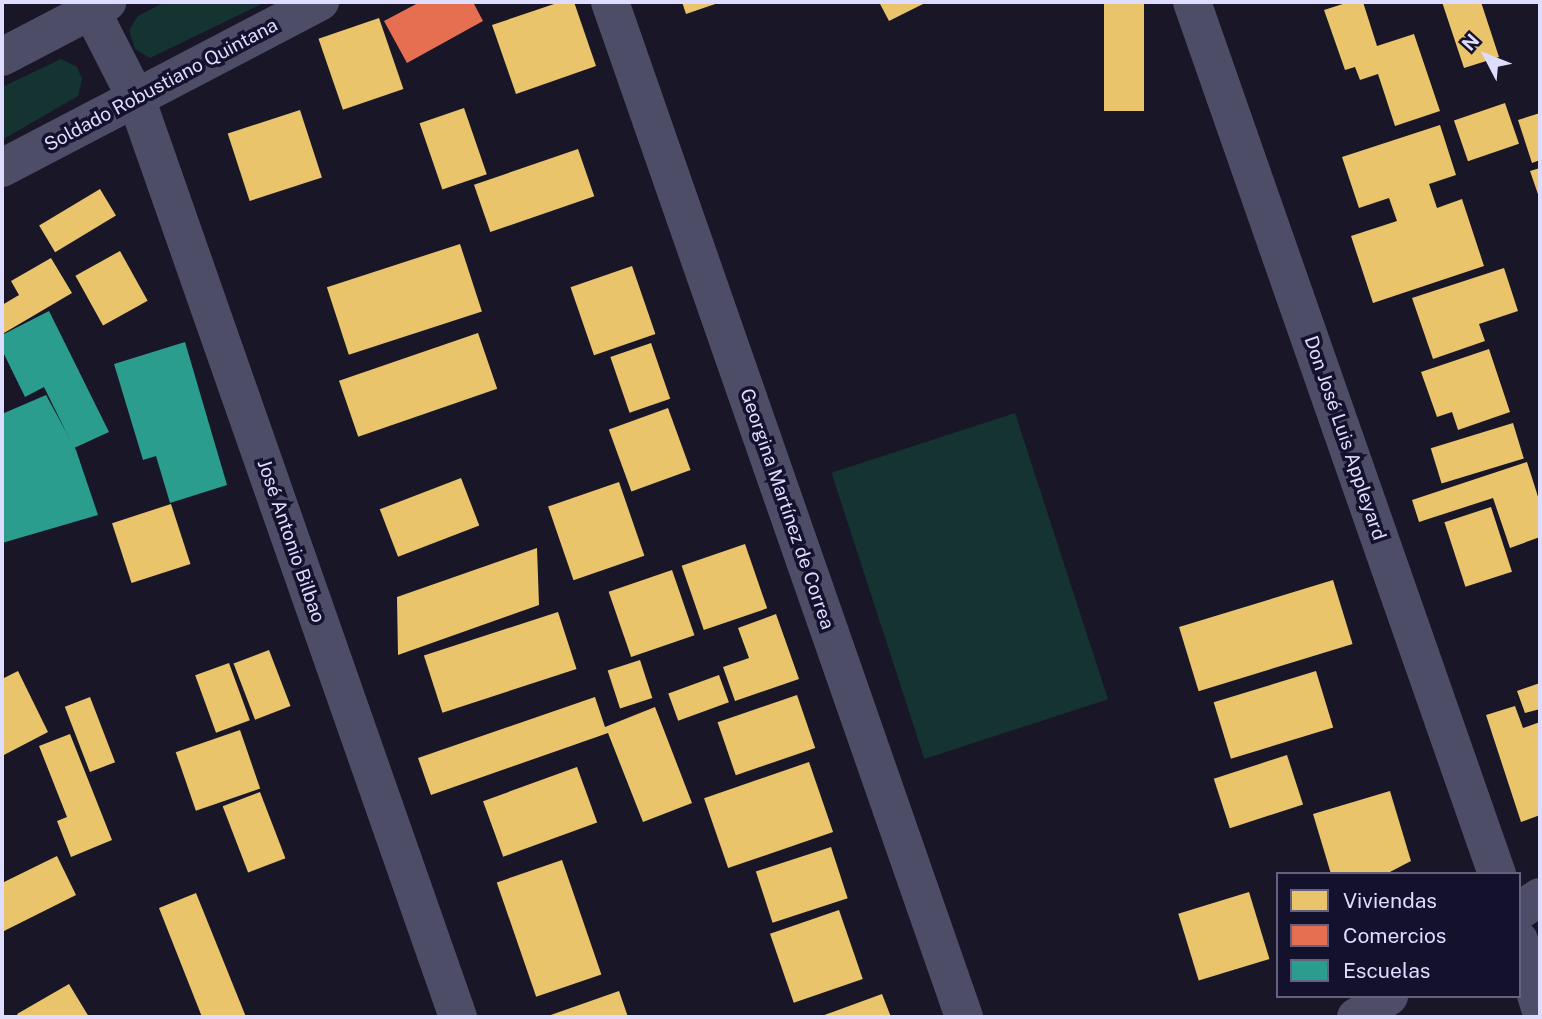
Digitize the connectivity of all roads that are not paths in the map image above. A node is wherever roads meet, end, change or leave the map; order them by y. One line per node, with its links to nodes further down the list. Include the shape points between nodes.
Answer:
1 (320, 2): 6 (street, Soldado Robustiano Quintana)
2 (610, 2): 15 (street, Georgina Martínez de Correa)
3 (1192, 2): 8 (street, Don José Luis Appleyard)
4 (95, 4): 5 (street); 6 (street, José Antonio Bilbao)
5 (2, 57)
6 (128, 82): 7 (street, Soldado Robustiano Quintana); 14 (street, José Antonio Bilbao)
7 (2, 168)
8 (1496, 872)
9 (1540, 897): 10 (street)
10 (1521, 910)
11 (1521, 946): 13 (street)
12 (1385, 998): 16 (street)
13 (1540, 1008)
14 (458, 1017)
15 (964, 1017)
16 (1356, 1017)

